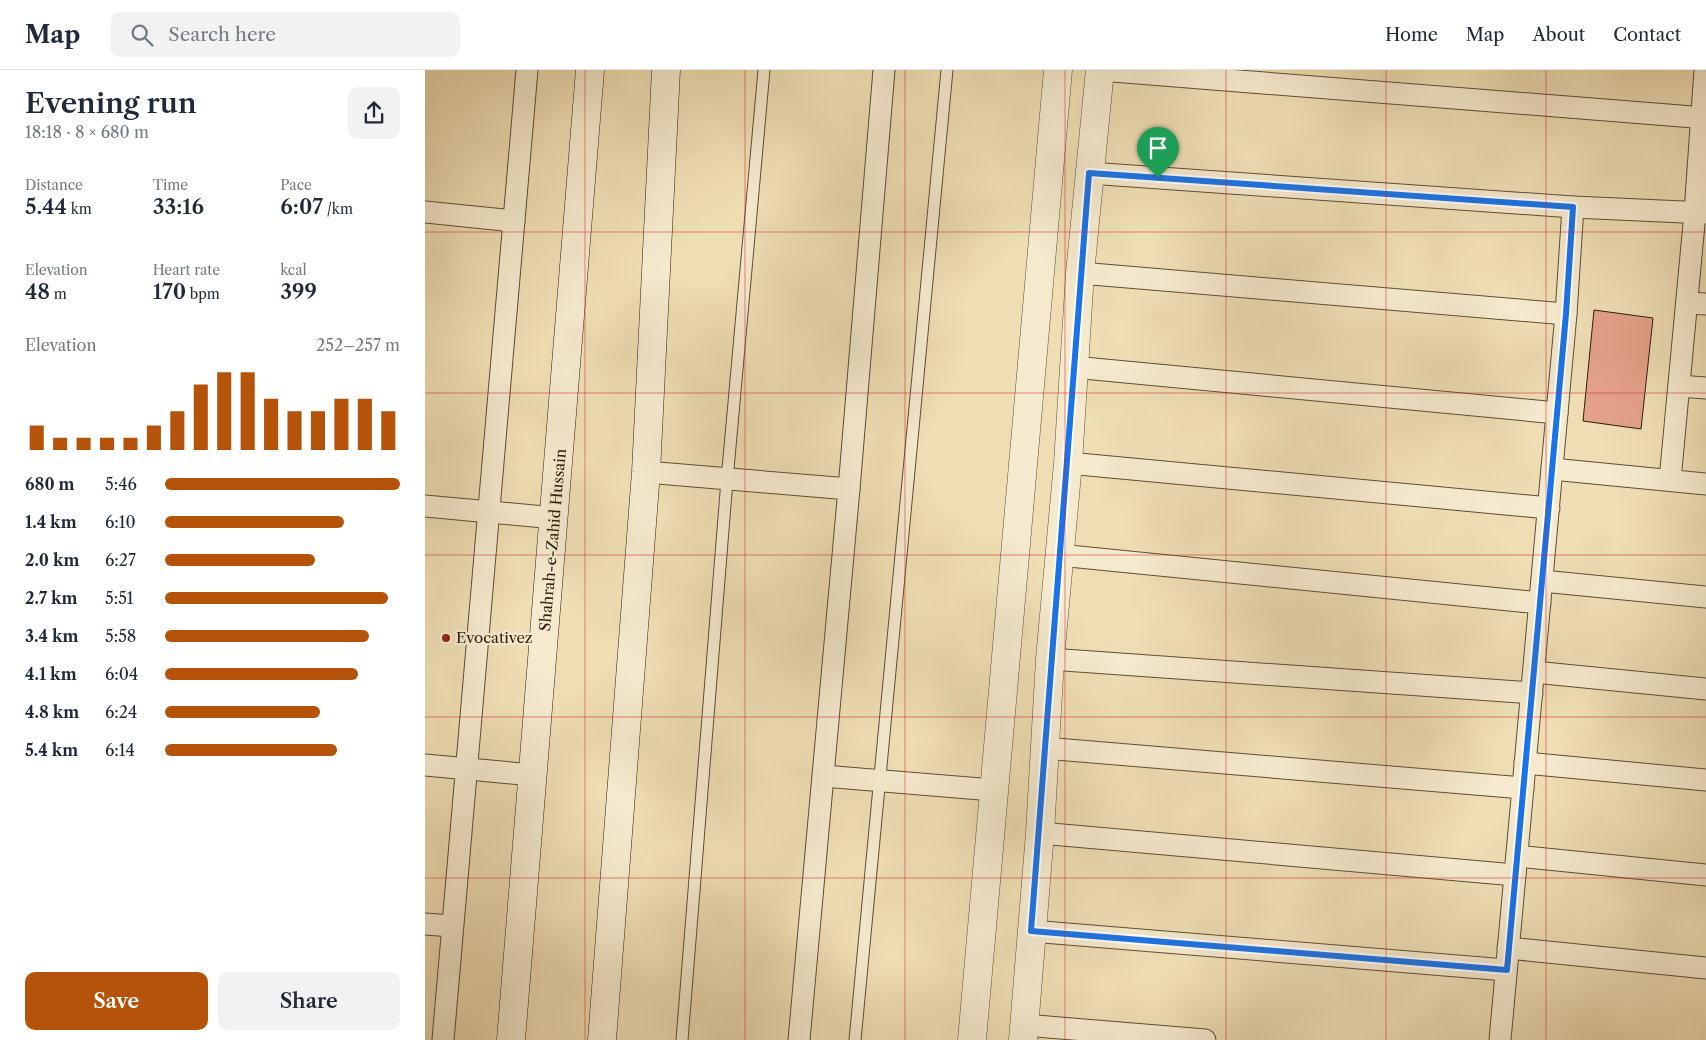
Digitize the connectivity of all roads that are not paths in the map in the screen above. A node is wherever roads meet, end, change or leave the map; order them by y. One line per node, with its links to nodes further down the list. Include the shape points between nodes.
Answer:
1 (527, 70): 15 (street)
2 (590, 70): 33 (street, Shahrah-e-Zahid Hussain)
3 (666, 70): 25 (street)
4 (764, 70): 26 (lane)
5 (884, 70): 29 (street)
6 (947, 70): 48 (lane)
7 (1058, 70): 51 (street)
8 (1100, 70): 10 (street); 11 (street)
9 (1705, 70): 10 (street)
10 (1704, 117): 14 (street)
11 (1089, 173): 12 (street); 16 (street)
12 (1573, 207): 14 (street); 18 (street)
13 (425, 212): 15 (street)
14 (1701, 213): 17 (street)
15 (513, 221): 32 (street)
16 (1080, 273): 18 (street); 19 (street)
17 (1697, 304): 20 (street)
18 (1566, 314): 22 (street)
19 (1073, 367): 22 (street); 23 (street)
20 (1679, 386): 21 (street); 27 (street)
21 (1706, 388)
22 (1557, 413): 24 (street)
23 (1068, 463): 31 (street); 34 (street)
24 (1552, 469): 27 (street); 31 (street)
25 (646, 472): 26 (street); 64 (street)
26 (727, 480): 29 (street); 65 (lane)
27 (1670, 480): 28 (street)
28 (1706, 484)
29 (849, 489): 47 (street)
30 (425, 506): 32 (street)
31 (1549, 508): 35 (street)
32 (488, 511): 33 (street); 45 (street)
33 (555, 518): 46 (street, Shahrah-e-Zahid Hussain)
34 (1059, 555): 37 (street); 38 (street)
35 (1542, 581): 36 (street); 37 (street)
36 (1706, 597)
37 (1540, 603): 39 (street)
38 (1050, 659): 41 (street); 42 (street)
39 (1534, 672): 40 (street); 41 (street)
40 (1706, 689)
41 (1532, 693): 43 (street)
42 (1045, 748): 50 (street); 52 (street)
43 (1525, 762): 49 (street); 50 (street)
44 (425, 765): 45 (street)
45 (468, 769): 46 (street); 56 (street)
46 (533, 775): 63 (street, Shahrah-e-Zahid Hussain)
47 (823, 776): 48 (street); 66 (street)
48 (881, 780): 51 (street); 67 (lane)
49 (1706, 780)
50 (1523, 788): 53 (street)
51 (993, 790): 68 (street)
52 (1040, 833): 53 (street); 57 (street)
53 (1516, 865): 54 (street); 58 (street)
54 (1706, 875)
55 (425, 924): 56 (street)
56 (453, 926): 62 (street)
57 (1031, 931): 60 (street); 61 (street)
58 (1508, 948): 59 (street); 60 (street)
59 (1706, 968)
60 (1507, 970): 70 (street)
61 (1023, 1032): 69 (street)
62 (443, 1040)
63 (511, 1040)
64 (602, 1040)
65 (682, 1040)
66 (799, 1040)
67 (855, 1040)
68 (972, 1040)
69 (1205, 1040)
70 (1500, 1040)

